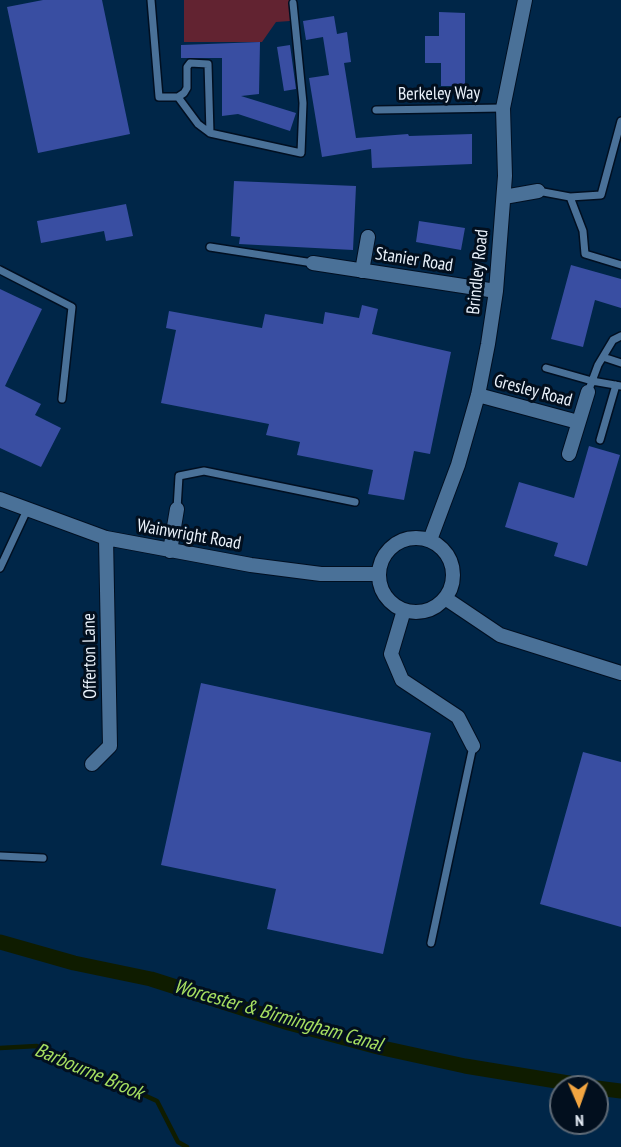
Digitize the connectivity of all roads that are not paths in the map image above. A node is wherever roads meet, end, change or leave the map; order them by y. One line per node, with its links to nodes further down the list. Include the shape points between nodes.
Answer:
1 (151, 0): 4 (lane, via 159,97)
2 (525, 0): 5 (street, Brindley Road)
3 (293, 3): 8 (lane, via 303,103 301,153)
4 (178, 97): 8 (lane); 8 (lane, via 187,87 190,63 208,64)
5 (503, 108): 6 (lane, Berkeley Way); 10 (street, Brindley Road)
6 (376, 110)
7 (621, 121): 11 (lane, via 601,195)
8 (210, 133)
9 (538, 191): 10 (street); 11 (lane)
10 (504, 196): 18 (street, Brindley Road)
11 (570, 197): 15 (lane, via 583,231 585,254)
12 (368, 237): 17 (street, Stanier Road)
13 (210, 247): 14 (lane)
14 (313, 263): 17 (street, Stanier Road)
15 (621, 265)
16 (0, 270): 27 (lane, via 72,307)
17 (362, 271): 18 (street, Stanier Road)
18 (496, 291): 26 (street, Brindley Road)
19 (621, 336): 20 (lane)
20 (617, 342): 21 (lane)
21 (603, 357): 22 (lane); 25 (lane)
22 (621, 363)
23 (546, 368): 25 (lane)
24 (619, 385): 25 (lane); 29 (lane)
25 (590, 387): 28 (street, Gresley Road)
26 (478, 395): 28 (street, Gresley Road); 36 (street, Brindley Road, via 458,465)
27 (62, 399)
28 (578, 422): 30 (street, Gresley Road)
29 (600, 440)
30 (569, 454)
31 (0, 499): 34 (street, Wainwright Road)
32 (355, 502): 33 (lane, via 204,471 179,476)
33 (177, 509): 37 (street)
34 (27, 510): 35 (street, Wainwright Road); 38 (lane)
35 (106, 538): 37 (street, Wainwright Road); 44 (street, Offerton Lane, via 110,746)
36 (430, 540): 39 (street, via 406,539 396,544 381,562); 40 (street, via 440,546 452,565 451,588)
37 (170, 551): 39 (street, Wainwright Road, via 321,574)
38 (0, 568)
39 (379, 574): 41 (street, via 386,596)
40 (445, 598): 41 (street, via 427,611); 42 (street, via 500,635)
41 (404, 610): 43 (street, via 391,654 402,680 458,717)
42 (621, 674)
43 (473, 746): 47 (lane)
44 (92, 764)
45 (0, 856): 46 (lane)
46 (43, 858)
47 (431, 944)

